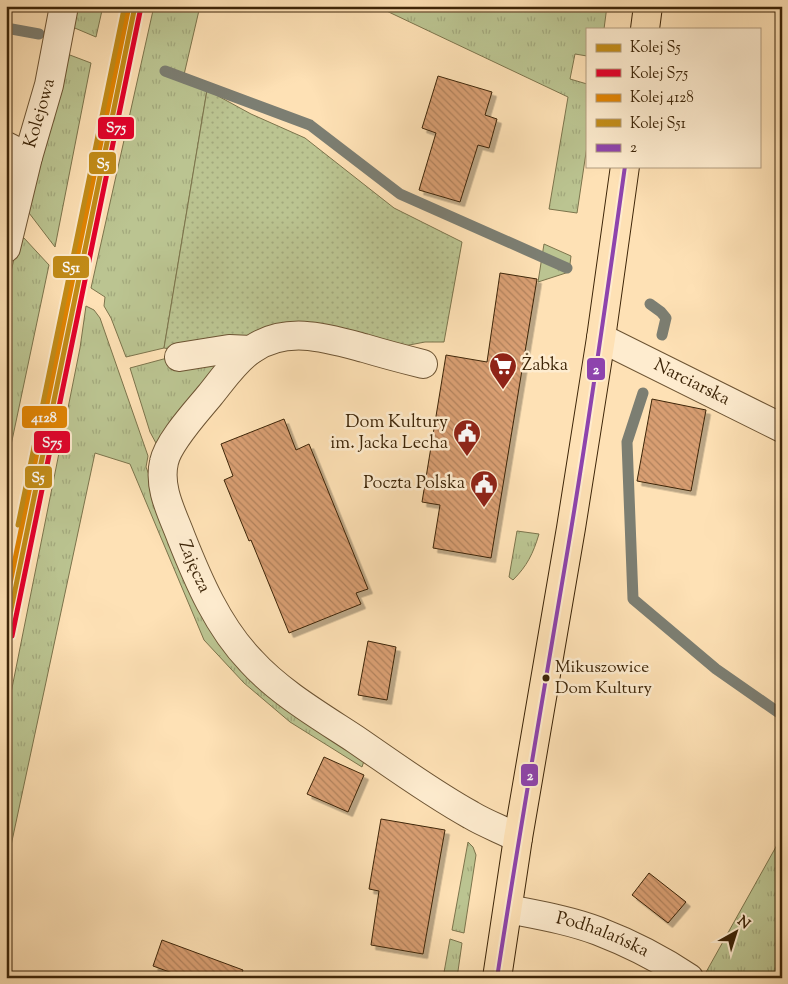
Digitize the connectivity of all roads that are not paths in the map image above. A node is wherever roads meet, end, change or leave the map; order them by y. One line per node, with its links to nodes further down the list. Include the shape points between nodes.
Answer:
1 (64, 6): 4 (street, Kolejowa, via 49,85)
2 (648, 6): 3 (main road)
3 (645, 28)
4 (17, 152): 6 (street, Kolejowa)
5 (625, 168): 7 (main road)
6 (6, 248)
7 (601, 338): 11 (street, Narciarska); 12 (main road)
8 (251, 350): 9 (street, via 229,349); 10 (street, Zajęcza, via 285,336 305,335); 12 (street, Zajęcza, via 231,369 172,445 164,460 161,476 165,496 210,601 229,635 251,662 286,692 391,772)
9 (179, 357)
10 (423, 364)
11 (782, 428)
12 (518, 838): 13 (main road)
13 (508, 909): 14 (main road); 15 (street, Podhalańska, via 597,930)
14 (497, 978)
15 (690, 978)

